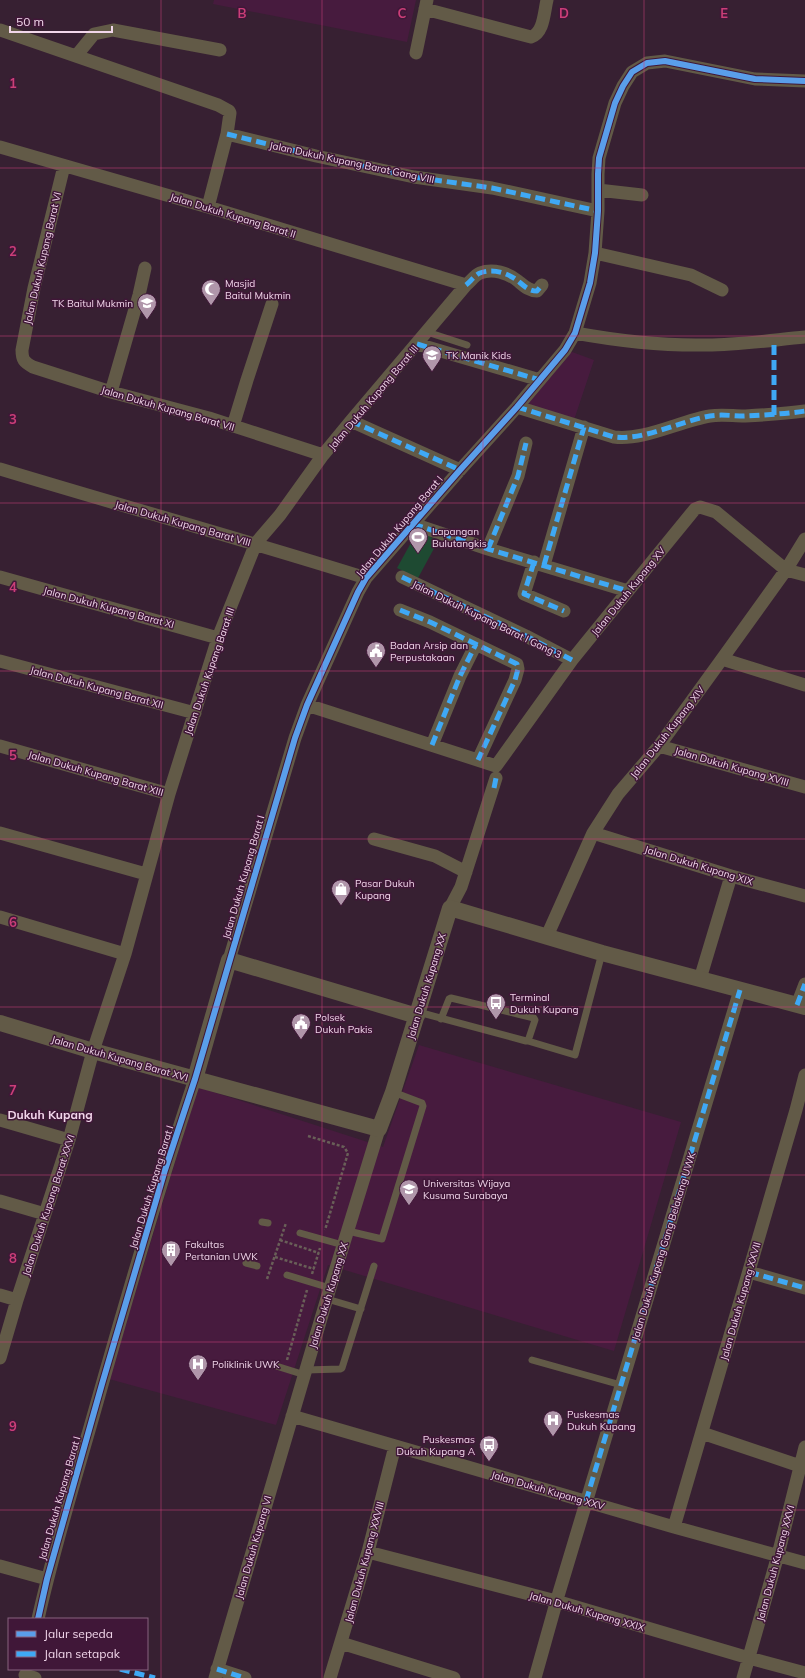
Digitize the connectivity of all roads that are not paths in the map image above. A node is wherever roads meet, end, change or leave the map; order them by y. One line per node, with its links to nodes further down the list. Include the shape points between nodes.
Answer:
1 (547, 0): 2 (street, via 540,30 531,36)
2 (426, 4): 5 (street)
3 (0, 30): 6 (street)
4 (220, 50): 6 (street, via 113,30 94,34)
5 (416, 53)
6 (76, 56): 8 (street, via 226,108 230,113)
7 (805, 81): 11 (street, Jalan Dukuh Kupang Barat I, via 755,79 665,61 647,63 632,72 615,103 599,158)
8 (227, 134): 13 (street); 14 (street, Jalan Dukuh Kupang Barat Gang VIII, via 414,177 492,188)
9 (0, 147): 10 (street, Jalan Dukuh Kupang Barat II)
10 (64, 166): 13 (street, Jalan Dukuh Kupang Barat II); 26 (street, Jalan Dukuh Kupang Barat VI, via 34,288)
11 (598, 190): 12 (street); 14 (street, Jalan Dukuh Kupang Barat I)
12 (642, 195)
13 (208, 207): 17 (street, Jalan Dukuh Kupang Barat II)
14 (598, 211): 15 (street, Jalan Dukuh Kupang Barat I)
15 (595, 253): 19 (street, via 691,275); 22 (street, Jalan Dukuh Kupang Barat I)
16 (145, 268): 28 (street, via 140,295)
17 (466, 285): 18 (street, Jalan Dukuh Kupang Barat III, via 479,274 494,271 513,277 533,291 537,291); 21 (street, Jalan Dukuh Kupang Barat III)
18 (542, 285)
19 (722, 290)
20 (272, 304): 32 (street)
21 (428, 332): 24 (street, Jalan Dukuh Kupang Barat III); 25 (lane)
22 (575, 333): 23 (street, via 650,344 708,345); 27 (street, Jalan Dukuh Kupang Barat I, via 565,350)
23 (805, 337)
24 (417, 344): 27 (street); 31 (street, Jalan Dukuh Kupang Barat III)
25 (467, 345)
26 (22, 350): 28 (street, Jalan Dukuh Kupang Barat VII, via 24,363)
27 (540, 380): 29 (street, Jalan Dukuh Kupang Barat I)
28 (111, 392): 32 (street, Jalan Dukuh Kupang Barat VII)
29 (517, 407): 33 (street); 37 (street, Jalan Dukuh Kupang Barat I)
30 (805, 411): 33 (street, via 774,415 711,416 623,439)
31 (351, 421): 35 (street, Jalan Dukuh Kupang Barat III); 37 (street)
32 (233, 426): 35 (street, Jalan Dukuh Kupang Barat VII)
33 (584, 427): 42 (street)
34 (526, 443): 41 (street, via 518,476)
35 (324, 455): 40 (street, Jalan Dukuh Kupang Barat III)
36 (0, 469): 40 (street, Jalan Dukuh Kupang Barat VIII, via 158,517)
37 (460, 470): 38 (street, Jalan Dukuh Kupang Barat I)
38 (413, 524): 41 (street); 47 (street, Jalan Dukuh Kupang Barat I)
39 (805, 539): 43 (street, Jalan Dukuh Kupang XIV)
40 (256, 543): 47 (street, Jalan Dukuh Kupang Barat VIII); 51 (street, Jalan Dukuh Kupang Barat III)
41 (488, 549): 42 (street)
42 (539, 563): 48 (street); 50 (street, via 524,594)
43 (786, 570): 44 (street); 48 (street, Jalan Dukuh Kupang XV, via 716,512 700,507); 53 (street, Jalan Dukuh Kupang XIV)
44 (805, 575)
45 (0, 577): 51 (street, Jalan Dukuh Kupang Barat XI)
46 (402, 577): 54 (street, Jalan Dukuh Kupang Barat I Gang 3)
47 (366, 578): 57 (street, Jalan Dukuh Kupang Barat I)
48 (628, 591): 54 (street, Jalan Dukuh Kupang XV)
49 (400, 610): 52 (street)
50 (564, 611)
51 (218, 638): 58 (street, Jalan Dukuh Kupang Barat III)
52 (476, 644): 59 (street); 62 (street, via 518,666)
53 (722, 659): 56 (street); 61 (street, Jalan Dukuh Kupang XIV)
54 (572, 660): 63 (street, Jalan Dukuh Kupang XV)
55 (0, 661): 58 (street, Jalan Dukuh Kupang Barat XII)
56 (805, 685)
57 (308, 705): 59 (street); 78 (street, Jalan Dukuh Kupang Barat I, via 295,738)
58 (195, 713): 65 (street, Jalan Dukuh Kupang Barat III)
59 (432, 745): 62 (street)
60 (0, 746): 65 (street, Jalan Dukuh Kupang Barat XIII)
61 (659, 746): 64 (street, Jalan Dukuh Kupang XVIII); 67 (street, Jalan Dukuh Kupang XIV, via 618,794)
62 (478, 760): 63 (street)
63 (496, 772): 69 (street, Jalan Dukuh Kupang XV)
64 (805, 787)
65 (169, 794): 70 (street, Jalan Dukuh Kupang Barat III)
66 (0, 832): 70 (street)
67 (592, 833): 71 (street, Jalan Dukuh Kupang XIX); 75 (street, Jalan Dukuh Kupang XIV)
68 (374, 839): 69 (street, via 435,856)
69 (466, 872): 73 (street, Jalan Dukuh Kupang XV)
70 (146, 874): 77 (street, Jalan Dukuh Kupang Barat III)
71 (732, 876): 72 (street, Jalan Dukuh Kupang XIX); 79 (street)
72 (805, 896)
73 (450, 908): 75 (street); 83 (street, Jalan Dukuh Kupang XX)
74 (0, 917): 77 (street)
75 (547, 936): 76 (street)
76 (602, 953): 79 (street); 86 (lane, via 575,1055)
77 (125, 954): 87 (street, Jalan Dukuh Kupang Barat III)
78 (230, 960): 83 (street); 89 (street, Jalan Dukuh Kupang Barat I)
79 (700, 979): 81 (street)
80 (805, 984): 82 (street)
81 (740, 990): 82 (street); 114 (street, Jalan Dukuh Kupang Gang Belakang UWK)
82 (801, 1006)
83 (417, 1014): 84 (lane); 90 (street, Jalan Dukuh Kupang XX)
84 (441, 1019): 86 (lane); 86 (lane, via 451,998 534,1018)
85 (0, 1023): 87 (street, Jalan Dukuh Kupang Barat XVI)
86 (528, 1041)
87 (93, 1051): 89 (street, Jalan Dukuh Kupang Barat XVI); 94 (street, Jalan Dukuh Kupang Barat XXVI)
88 (805, 1075): 91 (street, Jalan Dukuh Kupang XXVII)
89 (195, 1079): 93 (street, Jalan Dukuh Kupang Barat XVI); 126 (street, Jalan Dukuh Kupang Barat I, via 165,1170)
90 (393, 1092): 93 (street, Jalan Dukuh Kupang XX); 97 (lane, via 423,1106 382,1240)
91 (801, 1112): 103 (street, Jalan Dukuh Kupang XXVII)
92 (0, 1120): 94 (street)
93 (379, 1129): 97 (street, Jalan Dukuh Kupang XX)
94 (69, 1140): 96 (street, Jalan Dukuh Kupang Barat XXVI)
95 (0, 1202): 96 (street)
96 (44, 1214): 108 (street, Jalan Dukuh Kupang Barat XXVI)
97 (348, 1231): 99 (street, Jalan Dukuh Kupang XX)
98 (300, 1233): 99 (lane)
99 (343, 1245): 106 (street, Jalan Dukuh Kupang XX)
100 (246, 1263): 101 (lane)
101 (257, 1266)
102 (374, 1266): 109 (lane)
103 (749, 1272): 105 (street); 116 (street, Jalan Dukuh Kupang XXVII)
104 (286, 1275): 106 (lane)
105 (805, 1288)
106 (328, 1294): 109 (lane); 113 (street, Jalan Dukuh Kupang XX)
107 (0, 1295): 108 (street)
108 (17, 1300): 110 (street, Jalan Dukuh Kupang Barat XXVI)
109 (361, 1309): 113 (lane, via 342,1368)
110 (0, 1358)
111 (532, 1360): 114 (lane)
112 (273, 1365): 113 (lane)
113 (305, 1372): 115 (street, Jalan Dukuh Kupang XX)
114 (621, 1385): 120 (street, Jalan Dukuh Kupang Gang Belakang UWK)
115 (292, 1416): 117 (street, Jalan Dukuh Kupang XXV); 132 (street, Jalan Dukuh Kupang VI)
116 (702, 1433): 119 (street); 121 (street, Jalan Dukuh Kupang XXVII)
117 (395, 1446): 120 (street, Jalan Dukuh Kupang XXV); 122 (street, Jalan Dukuh Kupang XXVIII)
118 (805, 1447): 119 (street, Jalan Dukuh Kupang XXVI)
119 (800, 1466): 123 (street, Jalan Dukuh Kupang XXVI)
120 (586, 1501): 121 (street, Jalan Dukuh Kupang XXV); 127 (street, Jalan Dukuh Kupang Gang Belakang UWK)
121 (674, 1527): 123 (street, Jalan Dukuh Kupang XXV)
122 (368, 1552): 127 (street, Jalan Dukuh Kupang XXIX); 129 (street, Jalan Dukuh Kupang XXVIII)
123 (778, 1555): 124 (street, Jalan Dukuh Kupang XXV); 130 (street, Jalan Dukuh Kupang XXVI)
124 (805, 1563)
125 (0, 1566): 126 (street)
126 (47, 1579): 128 (street, Jalan Dukuh Kupang Barat I)
127 (556, 1601): 130 (street, Jalan Dukuh Kupang XXIX); 136 (street, Jalan Dukuh Kupang Gang Belakang UWK)
128 (38, 1618)
129 (341, 1643): 134 (street, Jalan Dukuh Kupang XXVIII); 135 (street)
130 (749, 1658): 131 (street, Jalan Dukuh Kupang XXIX); 137 (street, Jalan Dukuh Kupang XXVI)
131 (805, 1673)
132 (216, 1674): 133 (street)
133 (245, 1678)
134 (330, 1678)
135 (454, 1678)
136 (535, 1678)
137 (743, 1678)

